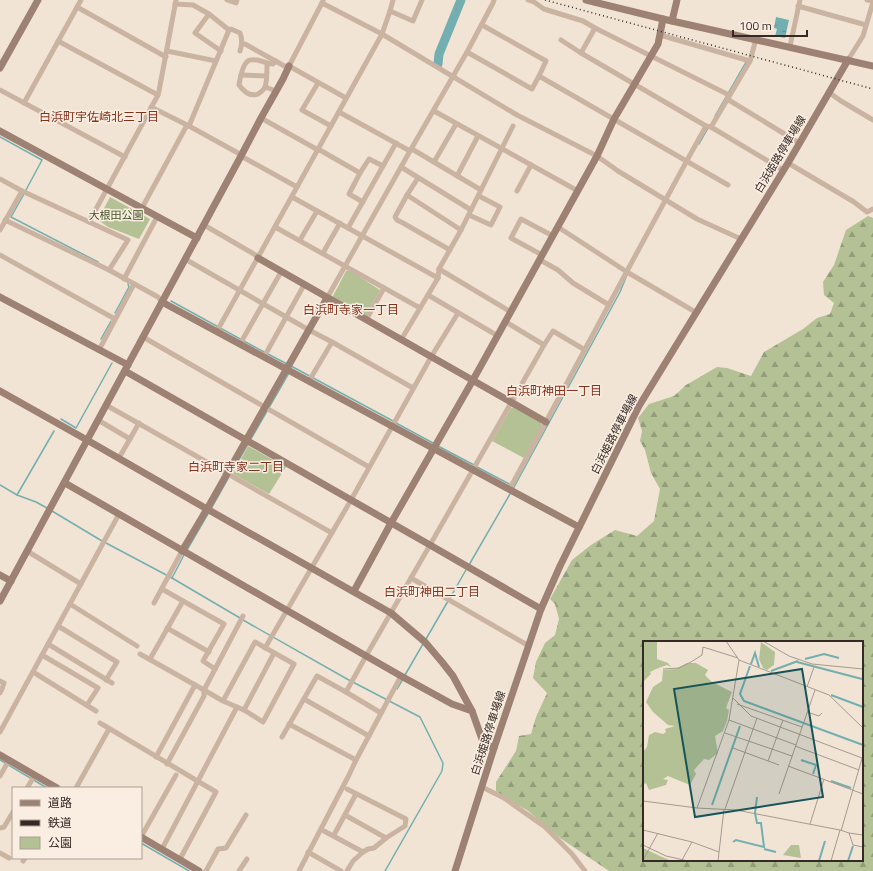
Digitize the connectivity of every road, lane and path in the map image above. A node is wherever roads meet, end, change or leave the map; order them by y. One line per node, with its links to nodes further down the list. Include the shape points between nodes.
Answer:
1 (38, 0): 46 (street)
2 (80, 0): 17 (street)
3 (227, 0): 4 (street, via 236,3)
4 (237, 0)
5 (393, 0): 18 (street)
6 (422, 0): 18 (street, via 413,22)
7 (528, 0): 24 (street, via 544,9 583,21)
8 (588, 0): 20 (street)
9 (677, 0): 21 (street)
10 (800, 0): 16 (street)
11 (867, 0): 14 (street)
12 (323, 1): 26 (street); 45 (street)
13 (492, 1): 22 (street)
14 (873, 1): 23 (street)
15 (176, 2): 19 (street, via 193,5); 37 (street)
16 (798, 6): 23 (street); 32 (street)
17 (77, 7): 30 (street); 37 (street)
18 (390, 11): 26 (street)
19 (209, 14): 25 (street); 33 (street, via 195,33)
20 (663, 19): 21 (street); 27 (street)
21 (672, 21): 28 (street)
22 (482, 25): 35 (street); 49 (street, via 546,61)
23 (866, 25): 39 (street, via 863,36)
24 (595, 28): 36 (street); 38 (street)
25 (229, 30): 31 (street, via 240,33); 33 (street)
26 (382, 34): 50 (street); 59 (street)
27 (660, 35): 38 (street); 42 (street)
28 (756, 39): 32 (street); 42 (street)
29 (561, 40): 36 (street)
30 (58, 41): 57 (street); 60 (street)
31 (242, 44): 34 (street); 41 (street)
32 (790, 46): 39 (street)
33 (220, 51): 40 (street)
34 (240, 51)
35 (468, 52): 49 (street, via 532,89); 50 (street)
36 (581, 53): 52 (street)
37 (166, 54): 40 (street); 57 (street)
38 (651, 56): 52 (street); 58 (street)
39 (848, 60): 44 (street); 56 (street, 白浜姫路停車場線)
40 (216, 61): 68 (street)
41 (276, 61): 43 (street); 45 (street)
42 (750, 61): 58 (street)
43 (268, 64): 47 (street, via 253,59 248,61); 48 (street)
44 (873, 66)
45 (288, 67): 51 (street); 55 (street)
46 (0, 68)
47 (241, 75): 48 (street); 53 (street, via 239,85 249,95 260,93)
48 (266, 76): 53 (street)
49 (539, 76): 65 (street)
50 (453, 77): 62 (street); 80 (street, via 518,115)
51 (318, 83): 59 (street); 69 (street, via 302,110)
52 (635, 84): 65 (street); 71 (street)
53 (265, 87): 55 (street)
54 (0, 90): 60 (street)
55 (276, 92): 64 (street)
56 (830, 93): 66 (street); 75 (street, 白浜姫路停車場線)
57 (158, 95): 61 (street)
58 (728, 97): 71 (street); 75 (street)
59 (346, 98): 63 (street)
60 (24, 103): 81 (street)
61 (151, 107): 68 (street); 81 (street)
62 (434, 111): 67 (street); 78 (street)
63 (339, 112): 69 (street); 74 (street)
64 (261, 118): 77 (street); 79 (street)
65 (614, 119): 80 (street); 82 (street)
66 (873, 120)
67 (456, 124): 73 (street); 83 (street)
68 (188, 125): 79 (street); 105 (street)
69 (331, 126): 77 (street)
70 (513, 126): 76 (street)
71 (709, 127): 82 (street); 88 (street)
72 (0, 131): 95 (street)
73 (478, 136): 76 (street); 90 (street)
74 (396, 143): 78 (street); 86 (street)
75 (799, 143): 84 (street, 白浜姫路停車場線)
76 (501, 148): 85 (street); 96 (street)
77 (318, 150): 89 (street); 94 (street)
78 (411, 150): 83 (street); 87 (street)
79 (241, 156): 94 (street); 113 (street)
80 (598, 156): 99 (street); 103 (street)
81 (125, 157): 95 (street)
82 (687, 161): 93 (street); 103 (street)
83 (434, 162): 90 (street)
84 (788, 163): 88 (street, 白浜姫路停車場線); 106 (street, via 867,212)
85 (531, 165): 98 (street); 99 (street)
86 (383, 166): 89 (street, via 369,159); 104 (street)
87 (401, 167): 91 (street); 120 (street)
88 (783, 170): 122 (street, 白浜姫路停車場線)
89 (360, 173): 104 (street, via 349,194)
90 (457, 176): 96 (street)
91 (418, 178): 100 (street); 108 (street)
92 (0, 179): 97 (street)
93 (728, 185)
94 (297, 187): 102 (street)
95 (107, 190): 105 (street); 111 (street)
96 (481, 190): 101 (street)
97 (22, 191): 110 (street); 111 (street)
98 (517, 191)
99 (578, 191): 115 (street)
100 (407, 195): 118 (street); 124 (street, via 395,217 397,220)
101 (479, 196): 108 (street); 108 (street, via 500,207 491,225)
102 (292, 197): 107 (street); 114 (street)
103 (666, 199): 122 (street, via 697,219); 134 (street)
104 (363, 202): 116 (street)
105 (142, 208): 109 (street)
106 (873, 209)
107 (317, 211): 112 (street); 123 (street)
108 (470, 212): 118 (street)
109 (157, 216): 121 (street); 136 (street)
110 (5, 220): 117 (street); 132 (street)
111 (89, 222): 132 (street, via 128,240)
112 (340, 223): 116 (street); 125 (street)
113 (204, 225): 121 (street); 127 (street)
114 (275, 226): 123 (street); 127 (street)
115 (558, 227): 119 (street); 134 (street)
116 (348, 228): 120 (street)
117 (0, 230)
118 (462, 230): 124 (street)
119 (553, 236): 128 (street); 128 (street, via 521,219 511,238)
120 (363, 237): 130 (street); 135 (street)
121 (197, 238): 129 (street)
122 (741, 239): 149 (street, 白浜姫路停車場線)
123 (300, 240): 125 (street)
124 (450, 250): 131 (street)
125 (323, 253): 130 (street)
126 (0, 255): 152 (street)
127 (258, 258): 133 (street); 140 (street)
128 (541, 258): 146 (street, via 573,283); 148 (street)
129 (185, 259): 140 (street); 144 (street)
130 (346, 266): 139 (street); 143 (street)
131 (439, 269): 135 (street); 148 (street)
132 (110, 270): 136 (street)
133 (281, 272): 138 (street); 145 (street)
134 (629, 273): 146 (street); 149 (street)
135 (438, 278): 141 (street)
136 (124, 279): 137 (street)
137 (134, 284): 144 (street, via 158,297); 152 (street)
138 (304, 285): 143 (street); 151 (street)
139 (384, 288): 147 (street); 153 (street)
140 (240, 290): 145 (street); 155 (street)
141 (428, 295): 147 (street); 150 (street)
142 (0, 297): 163 (street)
143 (327, 298): 153 (street); 156 (street)
144 (162, 302): 155 (street); 158 (street)
145 (263, 303): 151 (street); 161 (street)
146 (609, 305): 164 (street)
147 (420, 308): 159 (street)
148 (511, 312): 154 (street)
149 (697, 312): 194 (street, 白浜姫路停車場線, via 639,406)
150 (458, 313): 157 (street); 166 (street)
151 (286, 316): 156 (street); 165 (street)
152 (115, 319): 163 (street)
153 (366, 320): 159 (street)
154 (506, 322): 157 (street); 162 (street)
155 (219, 328): 161 (street)
156 (309, 330): 160 (street); 168 (street)
157 (498, 336): 170 (street)
158 (143, 337): 167 (street); 175 (street)
159 (402, 340): 166 (street)
160 (332, 342): 169 (street); 171 (street)
161 (240, 344): 165 (street)
162 (544, 345): 164 (street, via 554,331); 173 (street)
163 (99, 350): 167 (street)
164 (585, 350): 177 (street)
165 (264, 357): 168 (street)
166 (431, 357): 170 (street); 171 (street)
167 (126, 368): 174 (street); 182 (street)
168 (286, 369): 169 (street); 175 (street)
169 (311, 378): 179 (street)
170 (473, 380): 173 (street); 183 (street)
171 (413, 388): 179 (street)
172 (1, 394): 181 (street)
173 (511, 402): 177 (street); 186 (street)
174 (106, 405): 176 (street); 178 (street)
175 (268, 409): 182 (street); 185 (street)
176 (98, 420): 180 (street); 181 (street)
177 (546, 422): 189 (street)
178 (139, 423): 180 (street); 187 (street)
179 (392, 427): 183 (street); 185 (street)
180 (130, 438): 184 (street)
181 (87, 440): 184 (street); 188 (street)
182 (246, 440): 187 (street); 190 (street)
183 (434, 449): 186 (street); 193 (street)
184 (119, 458): 191 (street)
185 (369, 467): 190 (street)
186 (474, 467): 189 (street); 196 (street)
187 (227, 473): 191 (street); 195 (street)
188 (64, 483): 192 (street); 197 (street)
189 (511, 488): 194 (street)
190 (351, 500): 193 (street); 195 (street)
191 (207, 509): 198 (street); 199 (street)
192 (119, 514): 198 (street); 203 (street)
193 (391, 523): 196 (street); 205 (street)
194 (579, 527): 210 (street, 白浜姫路停車場線)
195 (332, 533): 199 (street)
196 (430, 545): 201 (street); 210 (street)
197 (27, 551): 202 (street); 203 (street)
198 (182, 551): 204 (street); 211 (street)
199 (312, 568): 205 (street); 211 (street)
200 (0, 575): 202 (street)
201 (411, 578): 212 (street); 218 (street)
202 (11, 581): 207 (street)
203 (81, 584): 209 (street)
204 (162, 589): 206 (street); 208 (street)
205 (354, 591): 212 (street)
206 (183, 600): 215 (street); 220 (street, via 224,624)
207 (0, 601)
208 (154, 603)
209 (70, 604): 214 (street); 217 (street)
210 (541, 609): 218 (street, 白浜姫路停車場線)
211 (287, 610): 219 (street); 224 (street)
212 (391, 613): 224 (street); 242 (street, via 425,642 442,662 453,676)
213 (243, 616): 226 (street)
214 (58, 626): 216 (street); 229 (street, via 117,662)
215 (167, 628): 220 (street); 225 (street)
216 (48, 644): 223 (street); 229 (street)
217 (137, 646)
218 (528, 646): 250 (street, 白浜姫路停車場線)
219 (265, 648): 221 (street); 237 (street, via 255,642)
220 (209, 652): 226 (street, via 204,661)
221 (274, 653): 240 (street); 240 (street, via 294,664 262,722)
222 (140, 654): 225 (street)
223 (42, 655): 227 (street); 238 (street, via 98,688)
224 (366, 656): 228 (street); 234 (street)
225 (150, 659): 232 (street)
226 (215, 669): 233 (street)
227 (32, 672): 238 (street); 247 (street)
228 (401, 676): 242 (street, via 452,704); 243 (street)
229 (106, 680): 231 (street)
230 (0, 681): 235 (street, via 4,683)
231 (112, 683)
232 (195, 685): 233 (street); 252 (street)
233 (204, 690): 237 (street); 255 (street, via 204,696)
234 (346, 692): 236 (street, via 317,676); 243 (street)
235 (0, 693)
236 (304, 699): 245 (street); 248 (street)
237 (223, 701): 239 (street)
238 (87, 705): 241 (street)
239 (237, 707): 240 (street); 259 (street)
240 (244, 710)
241 (96, 711)
242 (472, 711): 250 (street, via 482,742)
243 (381, 713): 248 (street)
244 (100, 723): 246 (street)
245 (289, 724): 249 (street); 253 (street)
246 (109, 729): 252 (street); 262 (street)
247 (0, 732)
248 (369, 736): 253 (street)
249 (282, 737)
250 (494, 748): 263 (street, 白浜姫路停車場線)
251 (0, 755): 254 (street)
252 (156, 757): 255 (street)
253 (356, 760): 276 (street)
254 (7, 763): 257 (street); 258 (street)
255 (167, 764): 259 (street)
256 (176, 775): 271 (street)
257 (0, 776)
258 (33, 778): 260 (street); 261 (street)
259 (198, 782): 275 (street); 281 (street, via 216,792)
260 (28, 787)
261 (55, 787)
262 (77, 787)
263 (482, 787): 288 (street, 白浜姫路停車場線); 289 (street, via 504,798 544,827)
264 (347, 789): 265 (street)
265 (356, 794): 268 (street); 274 (street, via 406,819 405,826)
266 (12, 814): 269 (street, via 4,827)
267 (246, 815): 283 (street, via 226,848 218,850)
268 (345, 815): 272 (street); 274 (street)
269 (0, 828)
270 (324, 831): 272 (street)
271 (142, 835)
272 (334, 835): 277 (street)
273 (142, 838): 275 (street)
274 (386, 838): 277 (street, via 374,848)
275 (162, 849): 281 (street)
276 (308, 852): 285 (street); 286 (street)
277 (363, 852): 287 (street)
278 (0, 853): 279 (street)
279 (9, 858)
280 (247, 858): 284 (street)
281 (180, 860): 282 (street)
282 (199, 871)
283 (206, 871)
284 (239, 871)
285 (299, 871)
286 (341, 871)
287 (347, 871)
288 (455, 871)
289 (586, 871)

